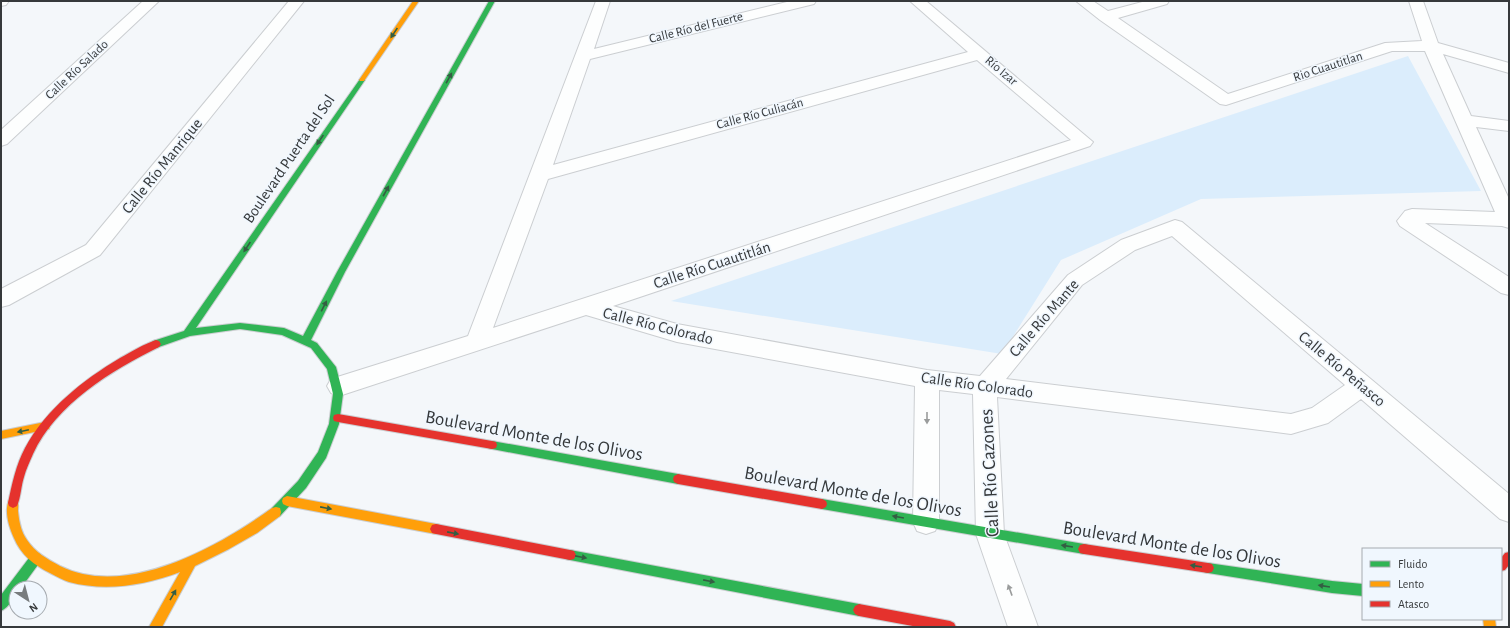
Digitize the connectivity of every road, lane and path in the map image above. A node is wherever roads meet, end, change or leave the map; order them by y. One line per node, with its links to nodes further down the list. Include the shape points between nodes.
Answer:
1 (152, 1): 18 (street, Calle Río Salado)
2 (297, 1): 24 (street, Calle Río Manrique, via 93,250)
3 (416, 1): 26 (main road, Boulevard Puerta del Sol, one-way to 26)
4 (492, 1): 27 (main road, one-way to 4, via 341,272)
5 (603, 1): 14 (street)
6 (809, 1): 14 (street, Calle Río del Fuerte)
7 (917, 1): 13 (street, Río Izar)
8 (1083, 1): 11 (street)
9 (1162, 1): 11 (street)
10 (1416, 1): 12 (street)
11 (1105, 17): 12 (street, Rio Cuautitlan, via 1226,100 1391,46)
12 (1431, 46): 15 (street, Rio Cuautitlan); 16 (street)
13 (980, 54): 19 (street, Río Izar); 20 (street, Calle Río Culiacán)
14 (583, 56): 20 (street)
15 (1509, 68)
16 (1465, 120): 17 (street); 21 (street)
17 (1509, 126)
18 (1, 140)
19 (1084, 142): 25 (street, Calle Río Cuautitlán)
20 (540, 175): 28 (street)
21 (1508, 220): 23 (street, via 1412,216 1407,221)
22 (1175, 227): 30 (street, Calle Río Peñasco); 32 (street, Calle Río Mante, via 1128,245 1075,280)
23 (1509, 287)
24 (1, 299)
25 (586, 307): 28 (street, Calle Río Cuautitlán); 29 (street, Calle Río Colorado, via 676,334)
26 (187, 334): 27 (main road, via 212,328 264,326); 34 (main road, via 151,347 93,380 67,402)
27 (306, 340): 31 (main road, via 319,349 330,363)
28 (477, 341): 31 (street, Calle Río Cuautitlán)
29 (927, 379): 32 (street, Calle Río Colorado); 38 (street, one-way to 38)
30 (1362, 385): 32 (street, Calle Río Colorado, via 1319,416 1291,424); 37 (street, Calle Río Peñasco)
31 (339, 386): 33 (main road)
32 (985, 387): 39 (street, Calle Río Cazones)
33 (338, 418): 36 (main road, via 329,444 315,468); 38 (main road, Boulevard Monte de los Olivos, one-way to 33)
34 (45, 426): 35 (main road, one-way to 35); 41 (main road, via 28,452 16,479 12,505 11,529 26,550)
35 (1, 435)
36 (287, 501): 42 (main road, via 270,517 240,538); 47 (main road, one-way to 47)
37 (1509, 510)
38 (926, 522): 39 (main road, Boulevard Monte de los Olivos)
39 (990, 534): 44 (main road, Boulevard Monte de los Olivos, one-way to 39); 48 (street, Calle Río Cazones, one-way to 39)
40 (1509, 557): 43 (main road)
41 (36, 558): 42 (main road, via 45,566 71,577 103,581 136,578); 45 (main road)
42 (191, 563): 46 (main road, one-way to 42)
43 (1502, 565)
44 (1362, 590)
45 (1, 605)
46 (155, 627)
47 (950, 627)
48 (1023, 627)

